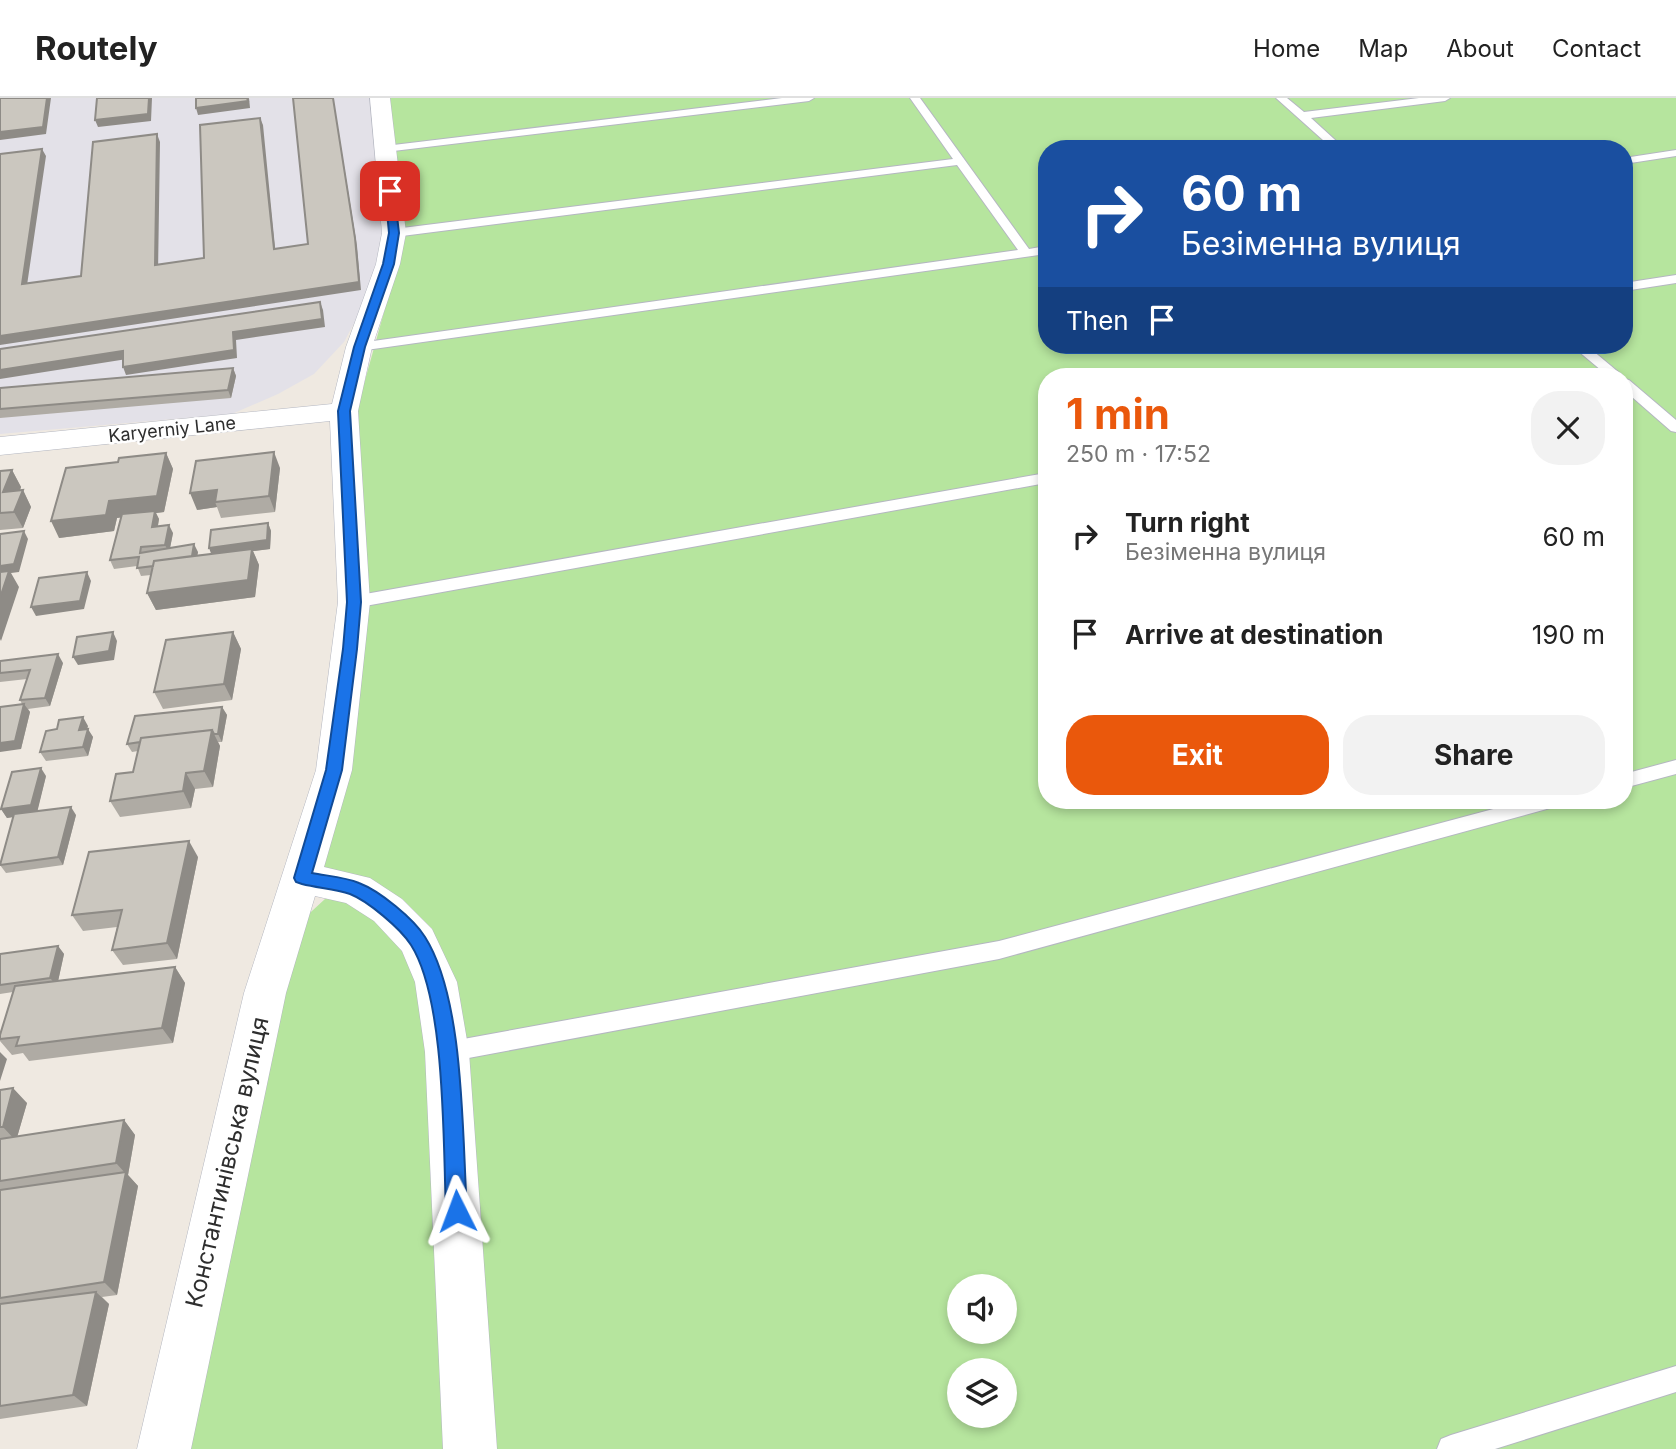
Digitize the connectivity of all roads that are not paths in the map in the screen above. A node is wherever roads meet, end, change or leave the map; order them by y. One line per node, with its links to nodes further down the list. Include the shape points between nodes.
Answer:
1 (380, 98): 8 (street, Константинівська вулиця)
2 (809, 98): 8 (lane)
3 (915, 98): 11 (lane)
4 (1281, 98): 6 (lane)
5 (1445, 98): 6 (lane)
6 (1302, 116): 7 (lane)
7 (1330, 140)
8 (385, 149): 12 (street, Константинівська вулиця)
9 (1676, 153): 10 (lane)
10 (1633, 160)
11 (961, 161): 12 (lane); 14 (lane)
12 (394, 233): 17 (street, Константинівська вулиця)
13 (1038, 251): 14 (lane)
14 (1026, 253): 17 (lane)
15 (1676, 279): 16 (lane)
16 (1633, 286)
17 (359, 347): 21 (street, Константинівська вулиця)
18 (1589, 354): 19 (lane)
19 (1606, 368)
20 (1633, 390): 22 (lane)
21 (344, 411): 23 (street, Karyerniy Lane); 25 (street, Константинівська вулиця)
22 (1673, 422)
23 (0, 446)
24 (1038, 479): 25 (lane)
25 (354, 602): 29 (street, Константинівська вулиця, via 334,770)
26 (1676, 767): 27 (lane)
27 (1633, 779)
28 (1521, 809): 30 (lane, via 999,950)
29 (302, 878): 30 (street, via 356,889 388,910 418,940 436,982); 32 (street, Константинівська вулиця, via 265,993)
30 (447, 1052): 33 (street)
31 (1676, 1379): 34 (lane)
32 (164, 1449)
33 (470, 1449)
34 (1451, 1449)

